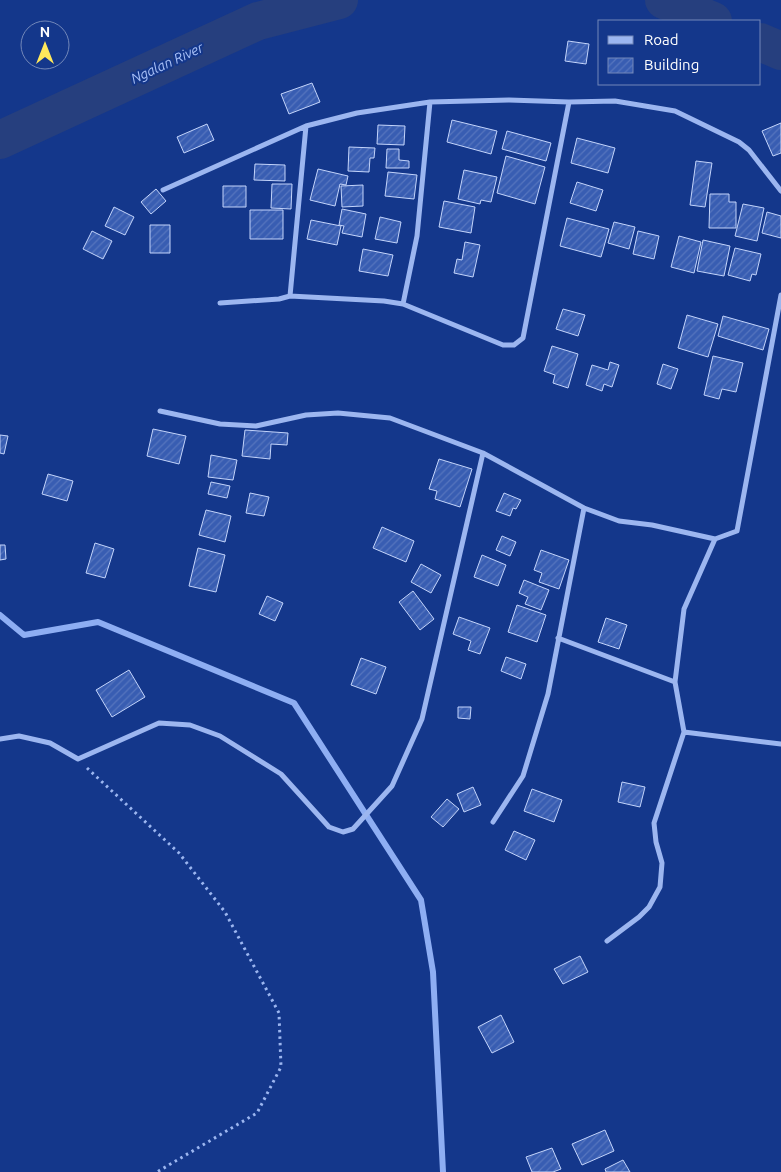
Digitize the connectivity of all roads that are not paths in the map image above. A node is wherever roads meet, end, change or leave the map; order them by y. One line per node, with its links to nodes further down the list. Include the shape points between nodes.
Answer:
1 (430, 102): 2 (street); 3 (street, via 357,112); 9 (street, via 417,236)
2 (569, 102): 5 (street, via 614,101 676,111 739,142); 9 (street, via 523,338 514,345 503,345)
3 (306, 126): 4 (street); 7 (street)
4 (163, 190)
5 (781, 191)
6 (781, 295): 13 (street, via 738,531)
7 (290, 296): 8 (street); 9 (street)
8 (220, 303)
9 (403, 304)
10 (160, 410): 11 (street, via 220,424 248,426 306,415 338,413 390,418)
11 (483, 453): 12 (street); 17 (street, via 422,718 392,786 352,829 343,832 329,827 281,774 220,736 190,725 159,723 78,759 50,742 19,736)
12 (584, 508): 13 (street, via 619,521); 14 (street)
13 (715, 539): 15 (street, via 684,609)
14 (558, 638): 15 (street); 19 (street, via 548,694 523,776)
15 (676, 682): 16 (street)
16 (684, 732): 18 (street); 20 (street, via 654,823 662,863 660,887 649,907)
17 (0, 739)
18 (781, 744)
19 (493, 822)
20 (607, 941)

